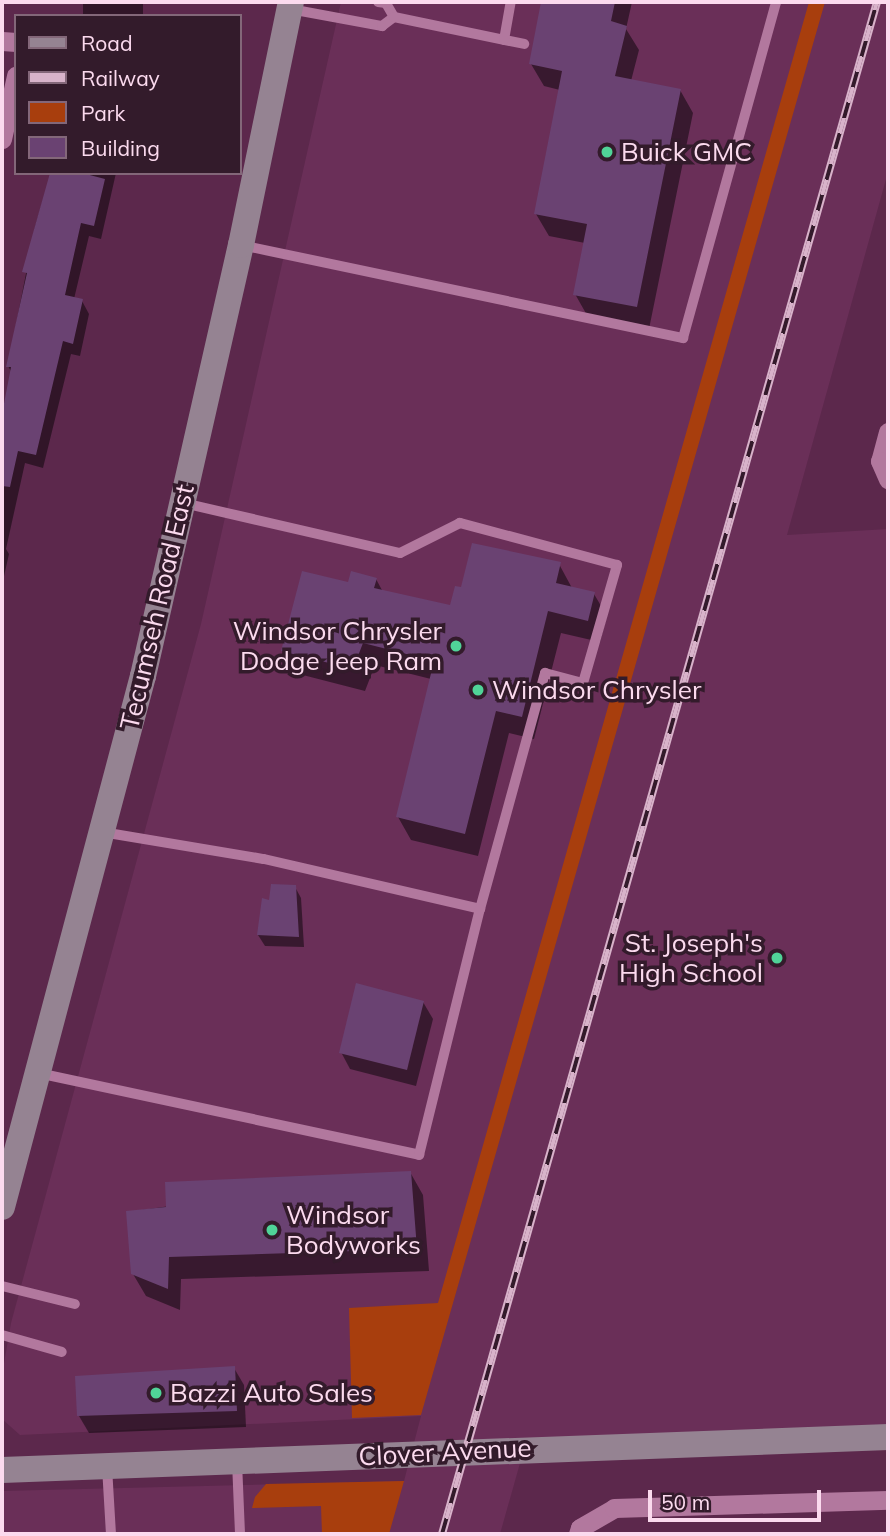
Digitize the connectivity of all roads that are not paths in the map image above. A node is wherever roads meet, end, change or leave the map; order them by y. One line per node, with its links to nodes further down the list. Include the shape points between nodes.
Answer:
1 (379, 2): 5 (lane, via 386,3)
2 (511, 2): 6 (lane)
3 (776, 2): 10 (lane, via 683,338)
4 (290, 6): 5 (lane, via 382,26); 10 (main road, Tecumseh Road East)
5 (394, 17): 6 (lane)
6 (504, 40): 7 (lane)
7 (524, 44)
8 (14, 85): 9 (street)
9 (2, 139)
10 (240, 245): 13 (main road, Tecumseh Road East)
11 (888, 432): 12 (street, via 880,461)
12 (888, 480)
13 (182, 502): 14 (main road, Tecumseh Road East); 15 (lane, via 400,553 460,523 617,565 583,683 545,673)
14 (102, 831): 15 (lane, via 264,859); 16 (main road, Tecumseh Road East)
15 (480, 909): 16 (lane, via 419,1155)
16 (37, 1073): 17 (main road, Tecumseh Road East)
17 (2, 1207)
18 (2, 1286): 19 (lane)
19 (75, 1304)
20 (2, 1335): 21 (lane)
21 (62, 1352)
22 (888, 1437): 23 (main road, Clover Avenue)
23 (237, 1461): 24 (main road, Clover Avenue); 28 (lane)
24 (107, 1466): 25 (main road, Clover Avenue); 27 (lane)
25 (2, 1470)
26 (888, 1500): 29 (street, via 614,1508 580,1528)
27 (111, 1534)
28 (240, 1534)
29 (578, 1534)

